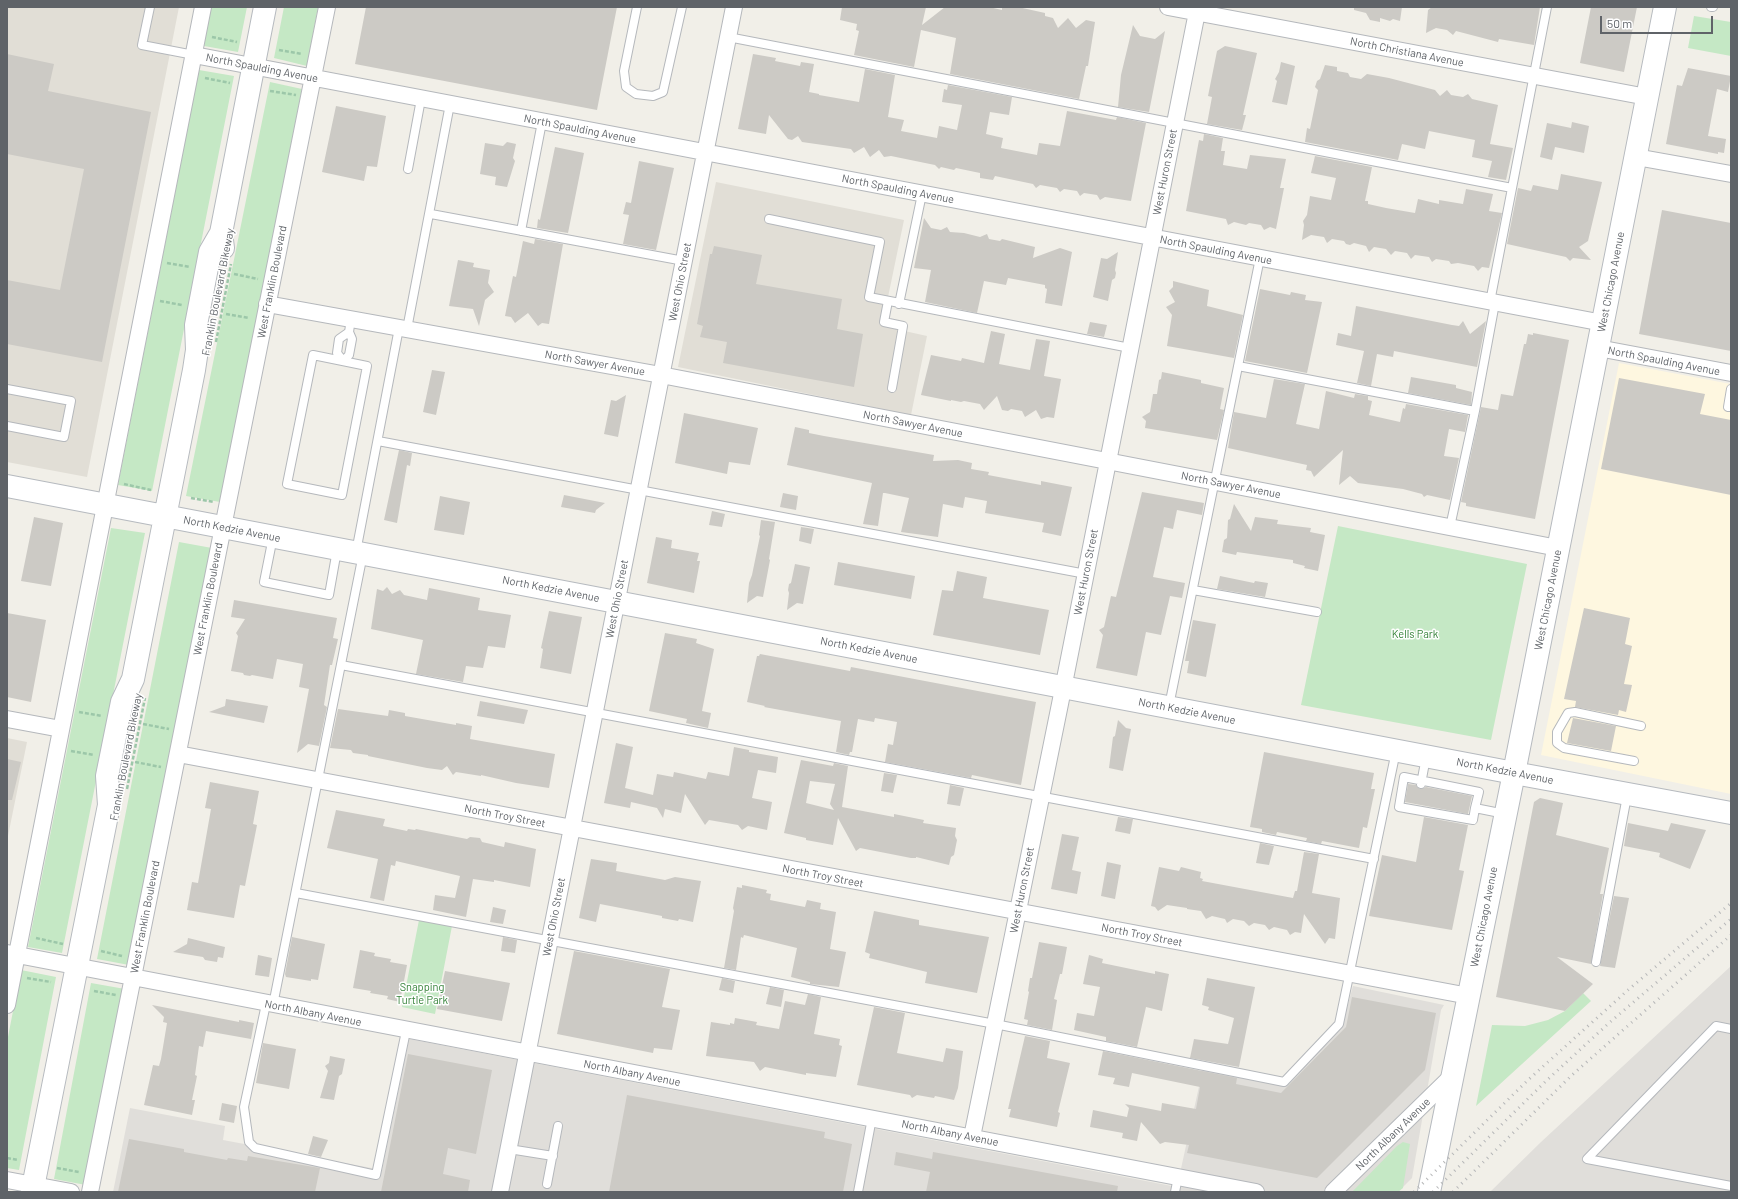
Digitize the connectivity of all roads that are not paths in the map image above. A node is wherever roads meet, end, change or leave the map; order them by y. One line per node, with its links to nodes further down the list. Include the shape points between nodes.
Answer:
1 (150, 7): 13 (lane, via 142,45)
2 (203, 7): 13 (street)
3 (265, 7): 14 (main road)
4 (327, 7): 16 (street, West Franklin Boulevard)
5 (637, 7): 6 (lane, via 624,71 626,87 636,94 653,96 663,92)
6 (682, 7)
7 (734, 7): 12 (street, West Ohio Street)
8 (1168, 7): 11 (street, North Christiana Avenue)
9 (1546, 7): 15 (lane)
10 (1665, 7): 17 (main road, West Chicago Avenue)
11 (1197, 10): 15 (street, North Christiana Avenue); 21 (street, West Huron Street)
12 (728, 37): 21 (lane); 22 (street, West Ohio Street)
13 (194, 55): 14 (street, North Spaulding Avenue); 58 (street)
14 (253, 66): 16 (street, North Spaulding Avenue); 59 (main road, via 221,233 224,254 207,346)
15 (1533, 76): 17 (street, North Christiana Avenue); 26 (lane)
16 (312, 78): 18 (street, North Spaulding Avenue); 36 (street, West Franklin Boulevard)
17 (1647, 97): 23 (main road, West Chicago Avenue)
18 (421, 98): 19 (street, North Spaulding Avenue); 24 (lane)
19 (450, 104): 20 (street, North Spaulding Avenue); 28 (lane)
20 (542, 122): 22 (street, North Spaulding Avenue); 30 (lane)
21 (1175, 124): 26 (lane); 31 (street, West Huron Street)
22 (705, 153): 27 (street, North Spaulding Avenue); 33 (street, West Ohio Street)
23 (1636, 157): 25 (street); 38 (main road, West Chicago Avenue)
24 (408, 169)
25 (1731, 174)
26 (1512, 188): 35 (lane)
27 (922, 194): 31 (street, North Spaulding Avenue); 37 (lane)
28 (431, 214): 30 (lane); 40 (lane)
29 (770, 219): 34 (lane, via 880,242 869,297)
30 (521, 231): 33 (lane)
31 (1152, 238): 32 (street, North Spaulding Avenue); 41 (street, West Huron Street)
32 (1260, 258): 35 (street, North Spaulding Avenue); 44 (lane)
33 (684, 261): 46 (street, West Ohio Street)
34 (888, 301): 37 (lane); 47 (lane, via 884,322 903,326)
35 (1493, 302): 38 (street, North Spaulding Avenue); 51 (lane)
36 (267, 304): 39 (street, North Sawyer Avenue); 60 (street, West Franklin Boulevard)
37 (899, 304): 41 (lane)
38 (1603, 323): 42 (main road, West Chicago Avenue)
39 (350, 325): 40 (street, North Sawyer Avenue); 43 (lane, via 352,339 349,355); 43 (lane, via 339,339 337,353)
40 (403, 328): 46 (street, North Sawyer Avenue); 53 (lane)
41 (1130, 348): 54 (street, West Huron Street)
42 (1598, 348): 45 (street, North Spaulding Avenue); 63 (main road, West Chicago Avenue)
43 (343, 361): 43 (lane, via 367,366 342,495 287,484 313,355)
44 (1238, 366): 51 (lane); 55 (lane)
45 (1731, 373)
46 (661, 375): 54 (street, North Sawyer Avenue); 57 (street, West Ohio Street)
47 (892, 388)
48 (7, 389): 52 (lane, via 71,401 64,437)
49 (1731, 389): 50 (lane, via 1728,407)
50 (1731, 407)
51 (1475, 411): 61 (lane)
52 (7, 426)
53 (378, 441): 57 (lane); 64 (lane)
54 (1108, 461): 55 (street, North Sawyer Avenue); 65 (street, West Huron Street)
55 (1215, 482): 61 (street, North Sawyer Avenue); 66 (lane)
56 (7, 486): 58 (main road, North Kedzie Avenue)
57 (638, 490): 65 (lane); 67 (street, West Ohio Street)
58 (106, 504): 59 (main road, North Kedzie Avenue); 75 (street)
59 (165, 516): 60 (main road, North Kedzie Avenue); 95 (main road, via 140,686 118,799)
60 (223, 527): 62 (main road, North Kedzie Avenue); 77 (street, West Franklin Boulevard)
61 (1450, 527): 63 (street, North Sawyer Avenue)
62 (273, 536): 64 (main road, North Kedzie Avenue); 64 (lane, via 264,582 329,595)
63 (1558, 548): 80 (main road, West Chicago Avenue)
64 (352, 552): 67 (main road, North Kedzie Avenue); 69 (lane)
65 (1086, 574): 70 (street, West Huron Street)
66 (1193, 590): 68 (lane); 71 (lane)
67 (616, 602): 70 (main road, North Kedzie Avenue); 72 (street, West Ohio Street)
68 (1317, 612)
69 (341, 665): 72 (lane); 81 (lane)
70 (1064, 687): 71 (main road, North Kedzie Avenue); 84 (street, West Huron Street)
71 (1169, 707): 76 (main road, North Kedzie Avenue)
72 (595, 713): 84 (lane); 88 (street, West Ohio Street)
73 (7, 719): 75 (street)
74 (1641, 726): 79 (lane, via 1575,712 1568,713 1557,732 1557,743 1564,748)
75 (61, 728): 93 (street)
76 (1396, 750): 78 (main road, North Kedzie Avenue); 89 (lane)
77 (178, 754): 81 (street, North Troy Street); 97 (street, West Franklin Boulevard)
78 (1426, 756): 80 (main road, North Kedzie Avenue); 82 (lane)
79 (1634, 761)
80 (1514, 773): 83 (main road, North Kedzie Avenue); 87 (main road, West Chicago Avenue)
81 (318, 780): 88 (street, North Troy Street); 90 (lane)
82 (1422, 782): 85 (lane, via 1479,792); 85 (lane, via 1404,777 1399,807 1453,813 1473,820)
83 (1628, 794): 86 (main road, North Kedzie Avenue); 94 (lane)
84 (1041, 798): 89 (lane); 91 (street, West Huron Street)
85 (1476, 808): 87 (lane)
86 (1731, 813)
87 (1505, 814): 98 (main road, West Chicago Avenue)
88 (572, 829): 91 (street, North Troy Street); 92 (street, West Ohio Street)
89 (1374, 859): 96 (lane)
90 (296, 893): 92 (lane); 100 (lane)
91 (1018, 912): 96 (street, North Troy Street); 101 (street, West Huron Street)
92 (550, 940): 101 (lane); 104 (street, West Ohio Street)
93 (12, 954): 95 (street, North Albany Avenue); 99 (street)
94 (1596, 962)
95 (76, 967): 97 (street, North Albany Avenue); 115 (main road)
96 (1350, 974): 98 (street, North Troy Street); 101 (lane, via 1339,1024 1284,1082)
97 (133, 978): 100 (street, North Albany Avenue); 117 (street, West Franklin Boulevard)
98 (1468, 996): 105 (main road, West Chicago Avenue)
99 (7, 1005)
100 (270, 1005): 103 (street, North Albany Avenue); 103 (lane, via 244,1107 249,1142 255,1148 376,1175)
101 (995, 1024): 108 (street, West Huron Street)
102 (1731, 1029): 114 (lane, via 1716,1026 1587,1159)
103 (406, 1031): 104 (street, North Albany Avenue)
104 (528, 1053): 106 (street, North Albany Avenue); 109 (street, West Ohio Street)
105 (1452, 1076): 121 (street, North Albany Avenue); 122 (main road, West Chicago Avenue)
106 (872, 1118): 108 (street, North Albany Avenue); 119 (lane)
107 (558, 1126): 110 (lane)
108 (972, 1137): 113 (street, North Albany Avenue)
109 (508, 1149): 110 (lane); 118 (street, West Ohio Street)
110 (553, 1156): 112 (lane)
111 (7, 1180): 115 (street)
112 (547, 1184)
113 (1176, 1184): 120 (street, North Albany Avenue)
114 (1731, 1186)
115 (33, 1188): 116 (street)
116 (71, 1192)
117 (90, 1192)
118 (500, 1192)
119 (858, 1192)
120 (1256, 1192)
121 (1333, 1192)
122 (1429, 1192)

